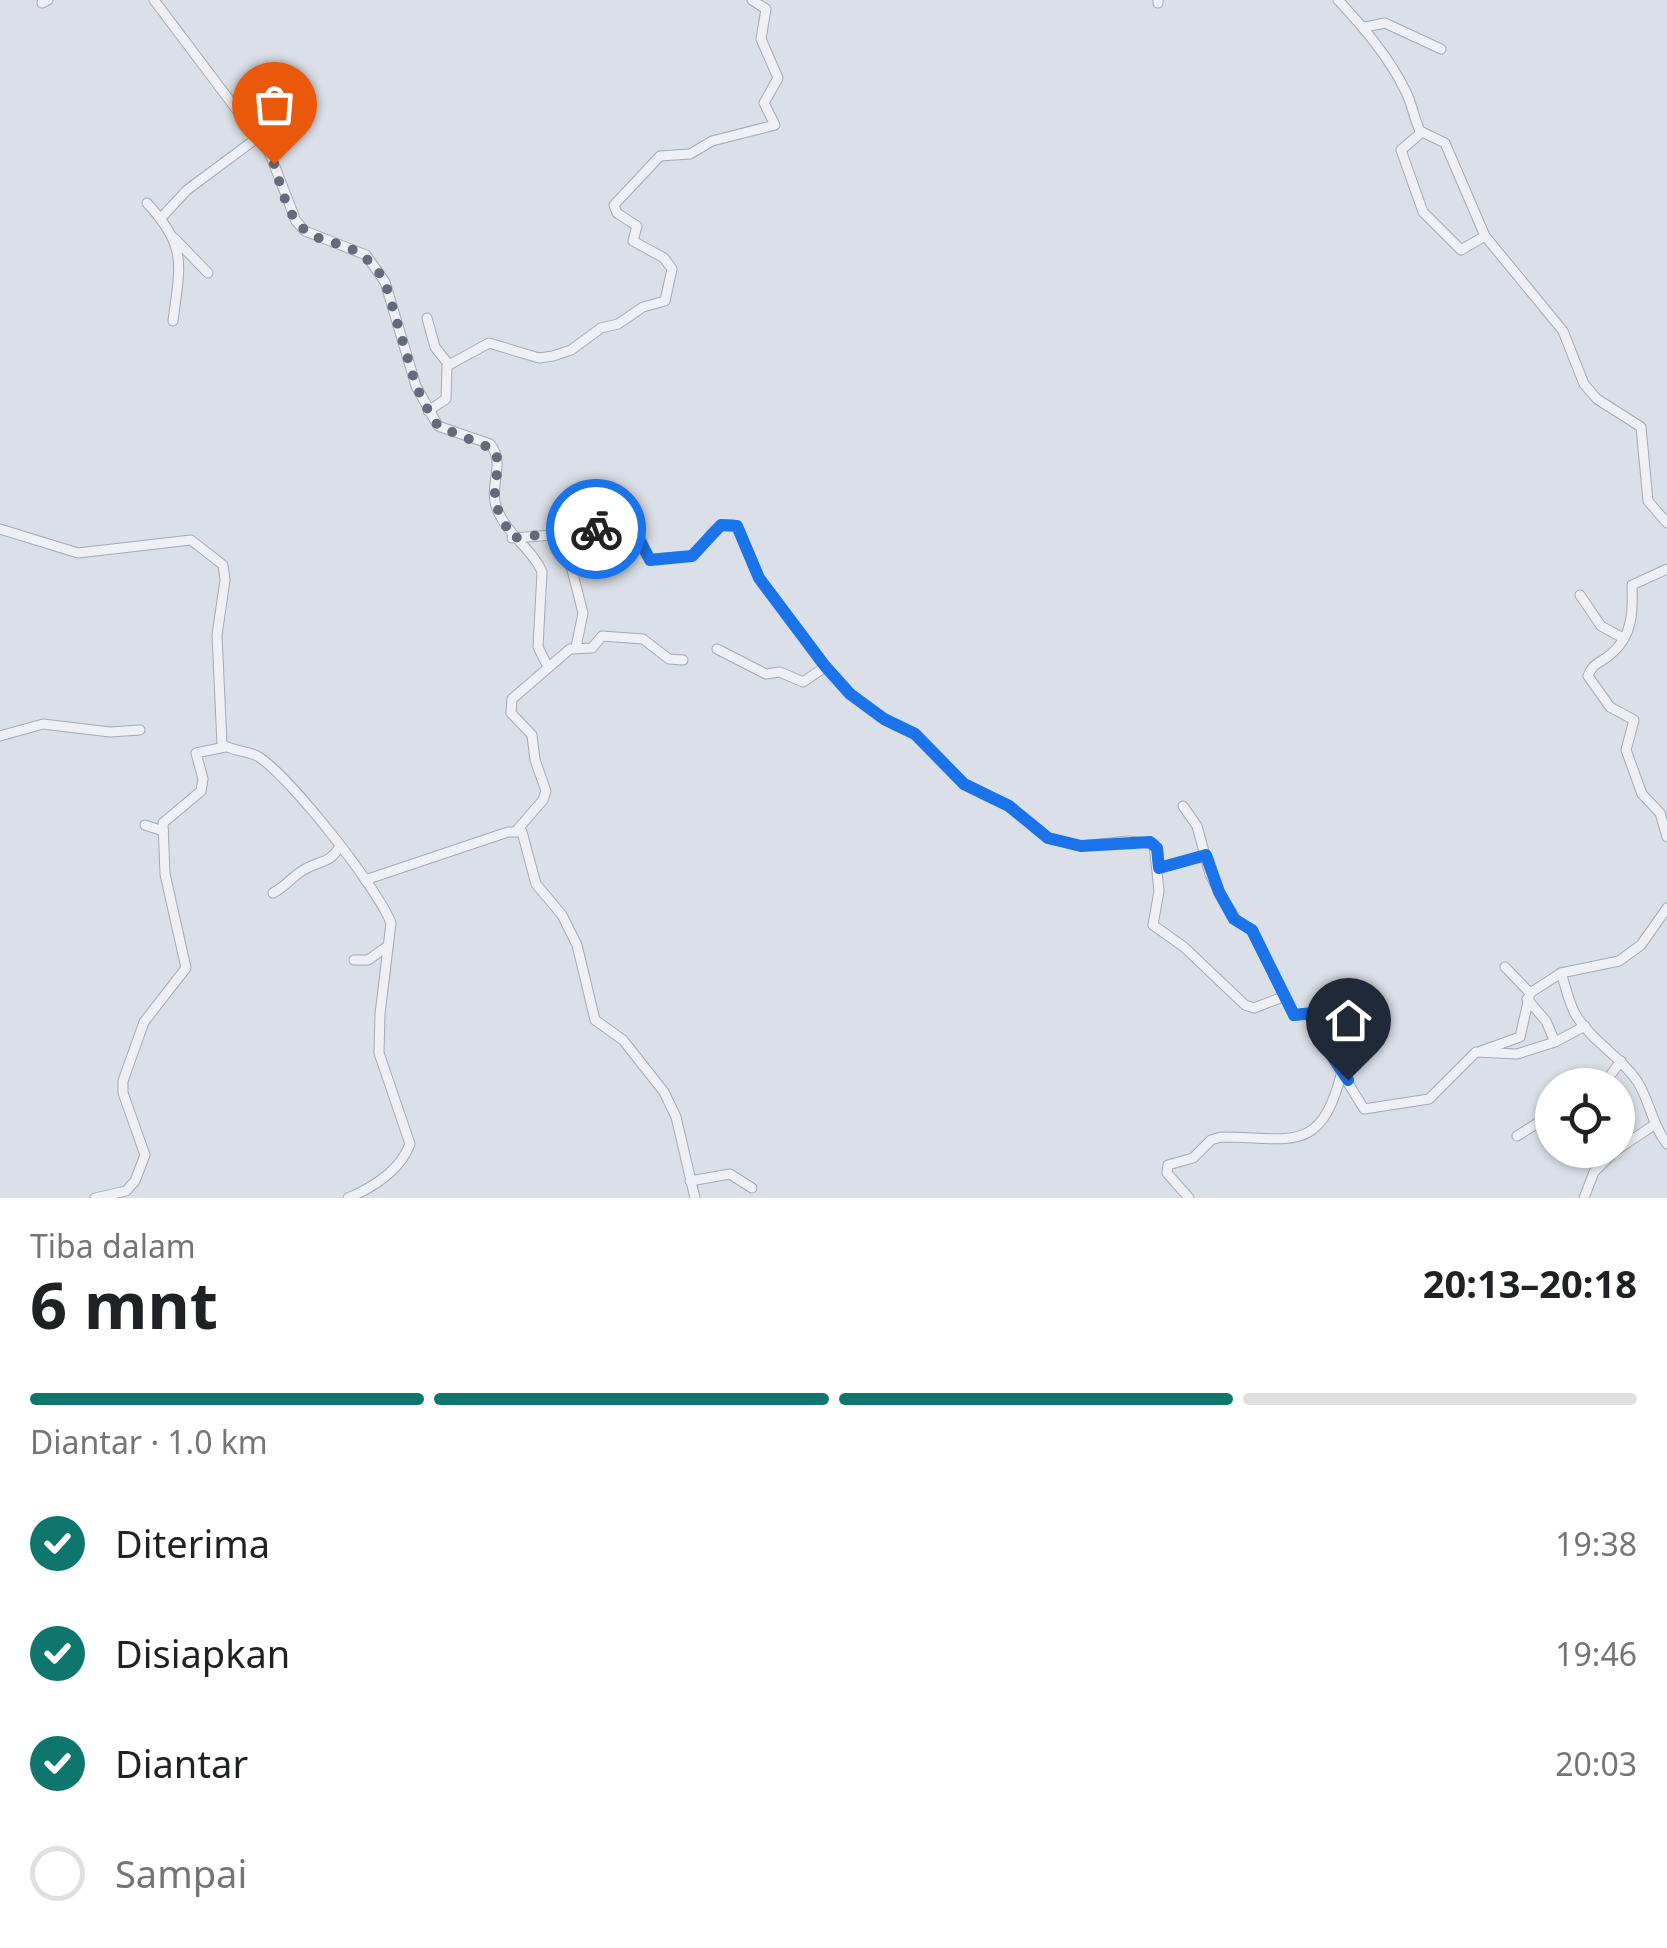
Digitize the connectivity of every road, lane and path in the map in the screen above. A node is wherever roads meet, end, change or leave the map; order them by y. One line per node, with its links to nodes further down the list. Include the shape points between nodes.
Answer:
1 (154, 0): 7 (street)
2 (752, 0): 15 (street, via 766,9 762,39 778,78 764,103 774,124 690,154 660,156 614,204 637,226 632,241 672,269 665,301 601,328 565,353 539,358 489,343)
3 (1338, 0): 4 (street)
4 (1364, 27): 5 (street, via 1386,24); 6 (street, via 1407,94)
5 (1442, 49)
6 (1422, 132): 10 (street, via 1445,143); 10 (street, via 1401,150 1423,212 1461,250)
7 (257, 138): 9 (street); 16 (street, via 296,222 366,255 385,282)
8 (147, 203): 9 (street)
9 (161, 218): 11 (street)
10 (1484, 236): 17 (street, via 1564,331 1596,399 1642,427 1648,501)
11 (174, 238): 12 (street); 14 (street, via 180,272)
12 (208, 273)
13 (427, 318): 15 (street, via 436,349)
14 (173, 321)
15 (449, 364): 16 (street, via 446,399)
16 (428, 410): 20 (street, via 438,426 495,450 494,502)
17 (1667, 523)
18 (0, 528): 31 (street, via 78,553 191,540 218,560 225,573 217,635)
19 (596, 532): 20 (street); 24 (street, via 571,566 583,613); 27 (street, via 599,518 614,510 626,515 650,560 677,559 699,551 721,525 737,526 759,578)
20 (512, 538): 28 (street, via 542,572 538,647)
21 (1667, 570): 23 (street, via 1632,585 1634,610)
22 (1580, 595): 23 (street, via 1601,626)
23 (1623, 638): 36 (street, via 1588,676 1610,707 1634,720 1626,750)
24 (576, 647): 26 (street, via 592,648 604,636 641,639 669,660); 28 (street)
25 (717, 649): 27 (street, via 766,674 803,682)
26 (684, 660)
27 (825, 666): 39 (street, via 850,694 915,734 964,784 1009,806 1036,832 1081,846 1150,842)
28 (548, 668): 34 (street, via 510,703 532,736 546,791)
29 (140, 730): 30 (street, via 43,724)
30 (0, 736)
31 (225, 747): 35 (street, via 196,753 201,791 164,820); 37 (street, via 258,757)
32 (1183, 806): 38 (street)
33 (145, 825): 35 (street)
34 (517, 830): 40 (street); 61 (street, via 526,840 536,884 577,946 594,1020 623,1040 670,1103)
35 (164, 831): 63 (street, via 165,874 186,968 144,1022 123,1081 144,1164 126,1191)
36 (1667, 837)
37 (340, 846): 40 (street); 41 (street, via 329,862 305,869)
38 (1206, 855): 39 (street); 47 (street, via 1234,919 1252,930)
39 (1159, 868): 47 (street, via 1153,925 1245,1005)
40 (365, 880): 43 (street, via 390,918)
41 (273, 893)
42 (1667, 908): 46 (street, via 1641,945 1619,961)
43 (388, 946): 44 (street, via 368,960); 64 (street, via 379,1054 410,1144 378,1183)
44 (354, 960)
45 (1505, 967): 48 (street)
46 (1562, 972): 48 (street); 49 (street)
47 (1286, 996): 54 (street, via 1294,1015 1313,1013)
48 (1529, 996): 50 (street); 51 (street, via 1520,1036)
49 (1585, 1026): 50 (street); 52 (street)
50 (1555, 1042): 51 (street, via 1510,1055)
51 (1480, 1051): 54 (street, via 1434,1096 1416,1102 1364,1109)
52 (1621, 1060): 53 (street); 55 (street, via 1648,1099)
53 (1616, 1068)
54 (1342, 1071): 66 (street, via 1326,1116 1304,1135 1280,1141 1221,1137 1193,1158 1168,1165)
55 (1654, 1124): 58 (street); 59 (street)
56 (1535, 1125): 57 (street)
57 (1517, 1136)
58 (1635, 1137)
59 (1667, 1144)
60 (1598, 1168): 67 (street)
61 (690, 1181): 62 (street, via 730,1174); 65 (street)
62 (752, 1188)
63 (95, 1198)
64 (348, 1198)
65 (695, 1198)
66 (1189, 1198)
67 (1584, 1198)

